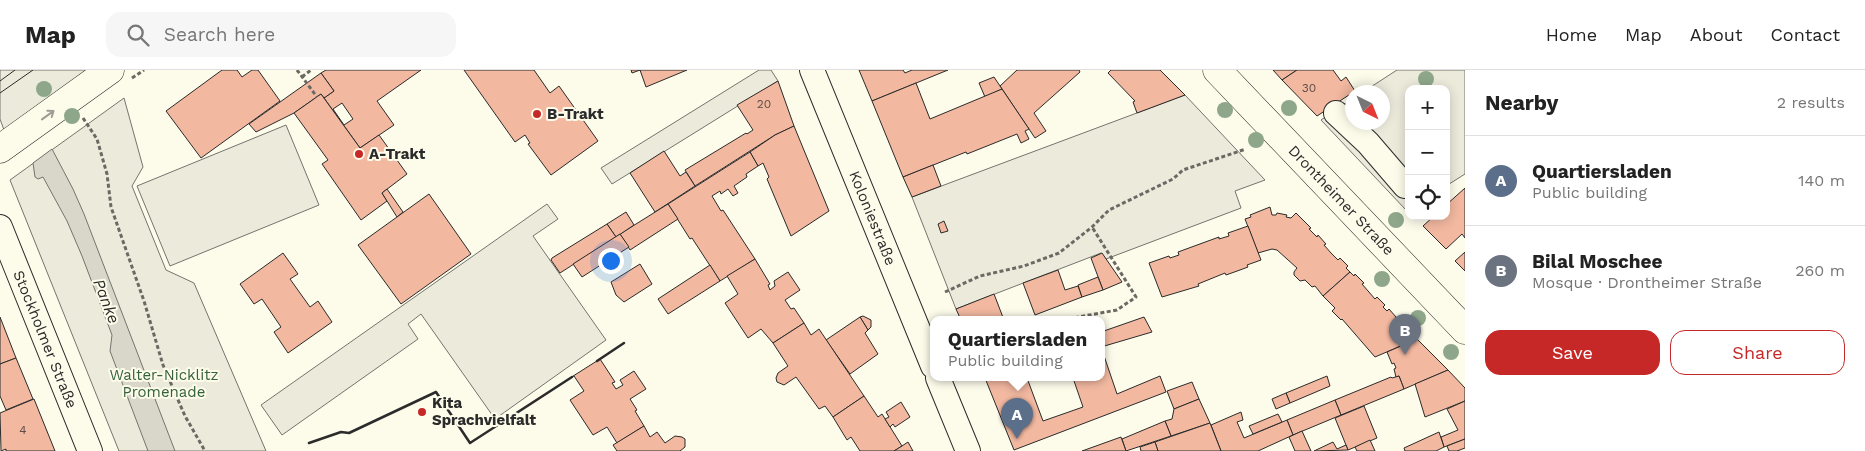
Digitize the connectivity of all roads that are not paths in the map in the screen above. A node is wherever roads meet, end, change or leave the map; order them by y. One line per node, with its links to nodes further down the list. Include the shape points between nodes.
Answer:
1 (110, 70): 5 (main road, one-way to 1)
2 (812, 70): 9 (street, Koloniestraße)
3 (1217, 70): 8 (main road, Drontheimer Straße)
4 (1336, 113): 6 (street)
5 (0, 149)
6 (1404, 186)
7 (0, 227): 11 (street, Stockholmer Straße)
8 (1465, 330)
9 (930, 359)
10 (939, 381): 12 (street)
11 (90, 451)
12 (968, 451)

